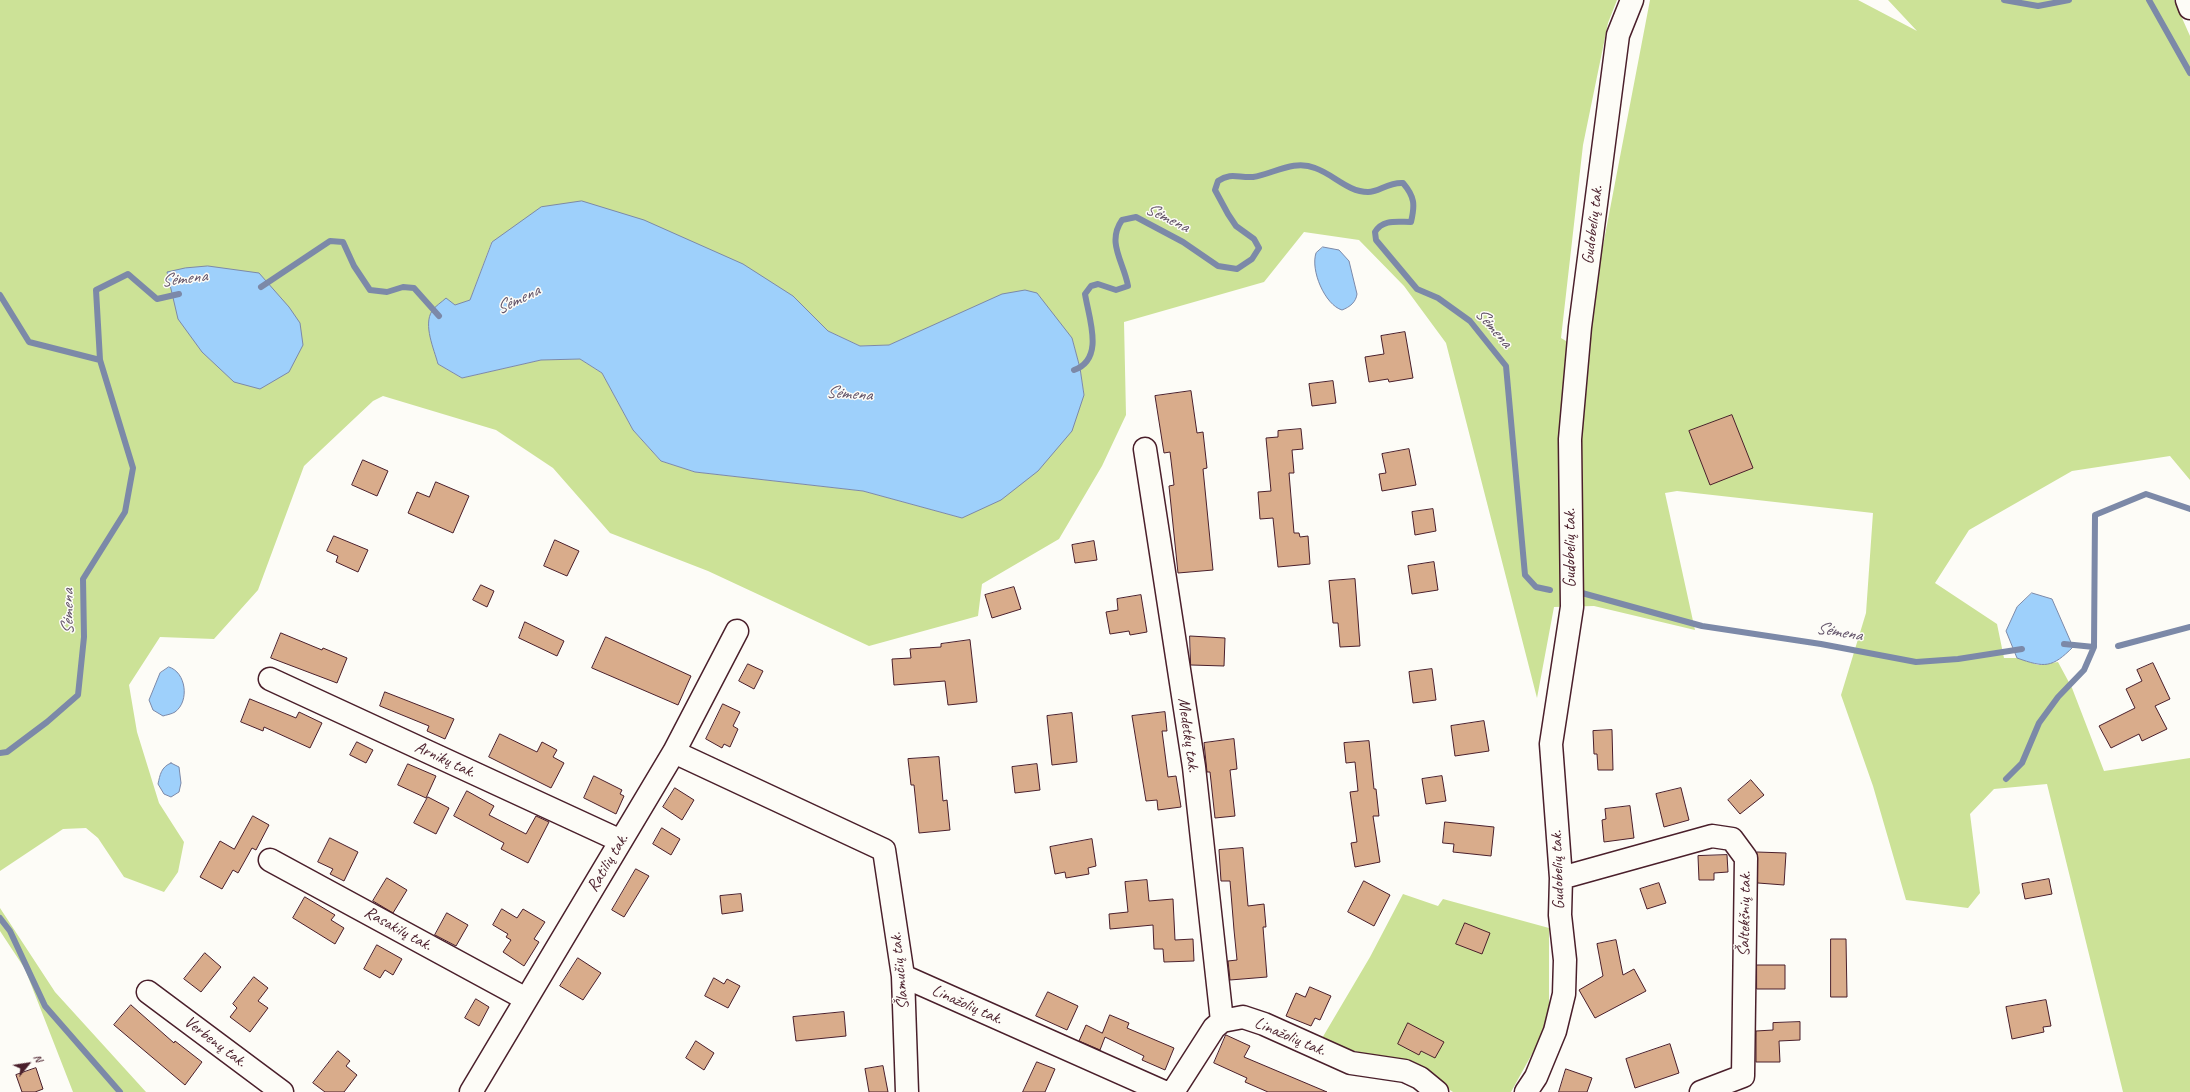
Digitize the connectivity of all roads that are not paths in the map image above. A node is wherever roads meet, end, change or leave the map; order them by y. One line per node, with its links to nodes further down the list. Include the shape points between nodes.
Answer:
1 (1632, 0): 10 (street, Gudobelių tak., via 1618,35 1580,327 1570,439 1572,607 1551,744)
2 (2186, 0): 3 (street)
3 (2190, 8)
4 (1145, 449): 14 (street, Medetkų tak., via 1194,767)
5 (737, 631): 7 (street, Ratilių tak.)
6 (270, 679): 8 (street, Arnikų tak.)
7 (674, 752): 8 (street, Ratilių tak.); 11 (street, Šlamučių tak., via 884,850)
8 (621, 841): 13 (street, Ratilių tak.)
9 (270, 860): 13 (street, Rasakilų tak.)
10 (1561, 878): 21 (street, Gudobelių tak., via 1564,994 1555,1031 1536,1077); 22 (street, Šaltekšnių tak., via 1712,836 1732,838 1746,858 1743,1076)
11 (903, 976): 17 (street, Šlamučių tak.); 18 (street, Linažolių tak.)
12 (148, 992): 15 (street, Verbenų tak.)
13 (526, 999): 16 (street, Ratilių tak.)
14 (1222, 1021): 19 (street, via 1214,1028); 20 (street, Linažolių tak., via 1243,1017 1351,1063 1405,1071 1420,1078)
15 (282, 1092)
16 (471, 1092)
17 (907, 1092)
18 (1164, 1092)
19 (1173, 1092)
20 (1437, 1092)
21 (1526, 1092)
22 (1701, 1092)

